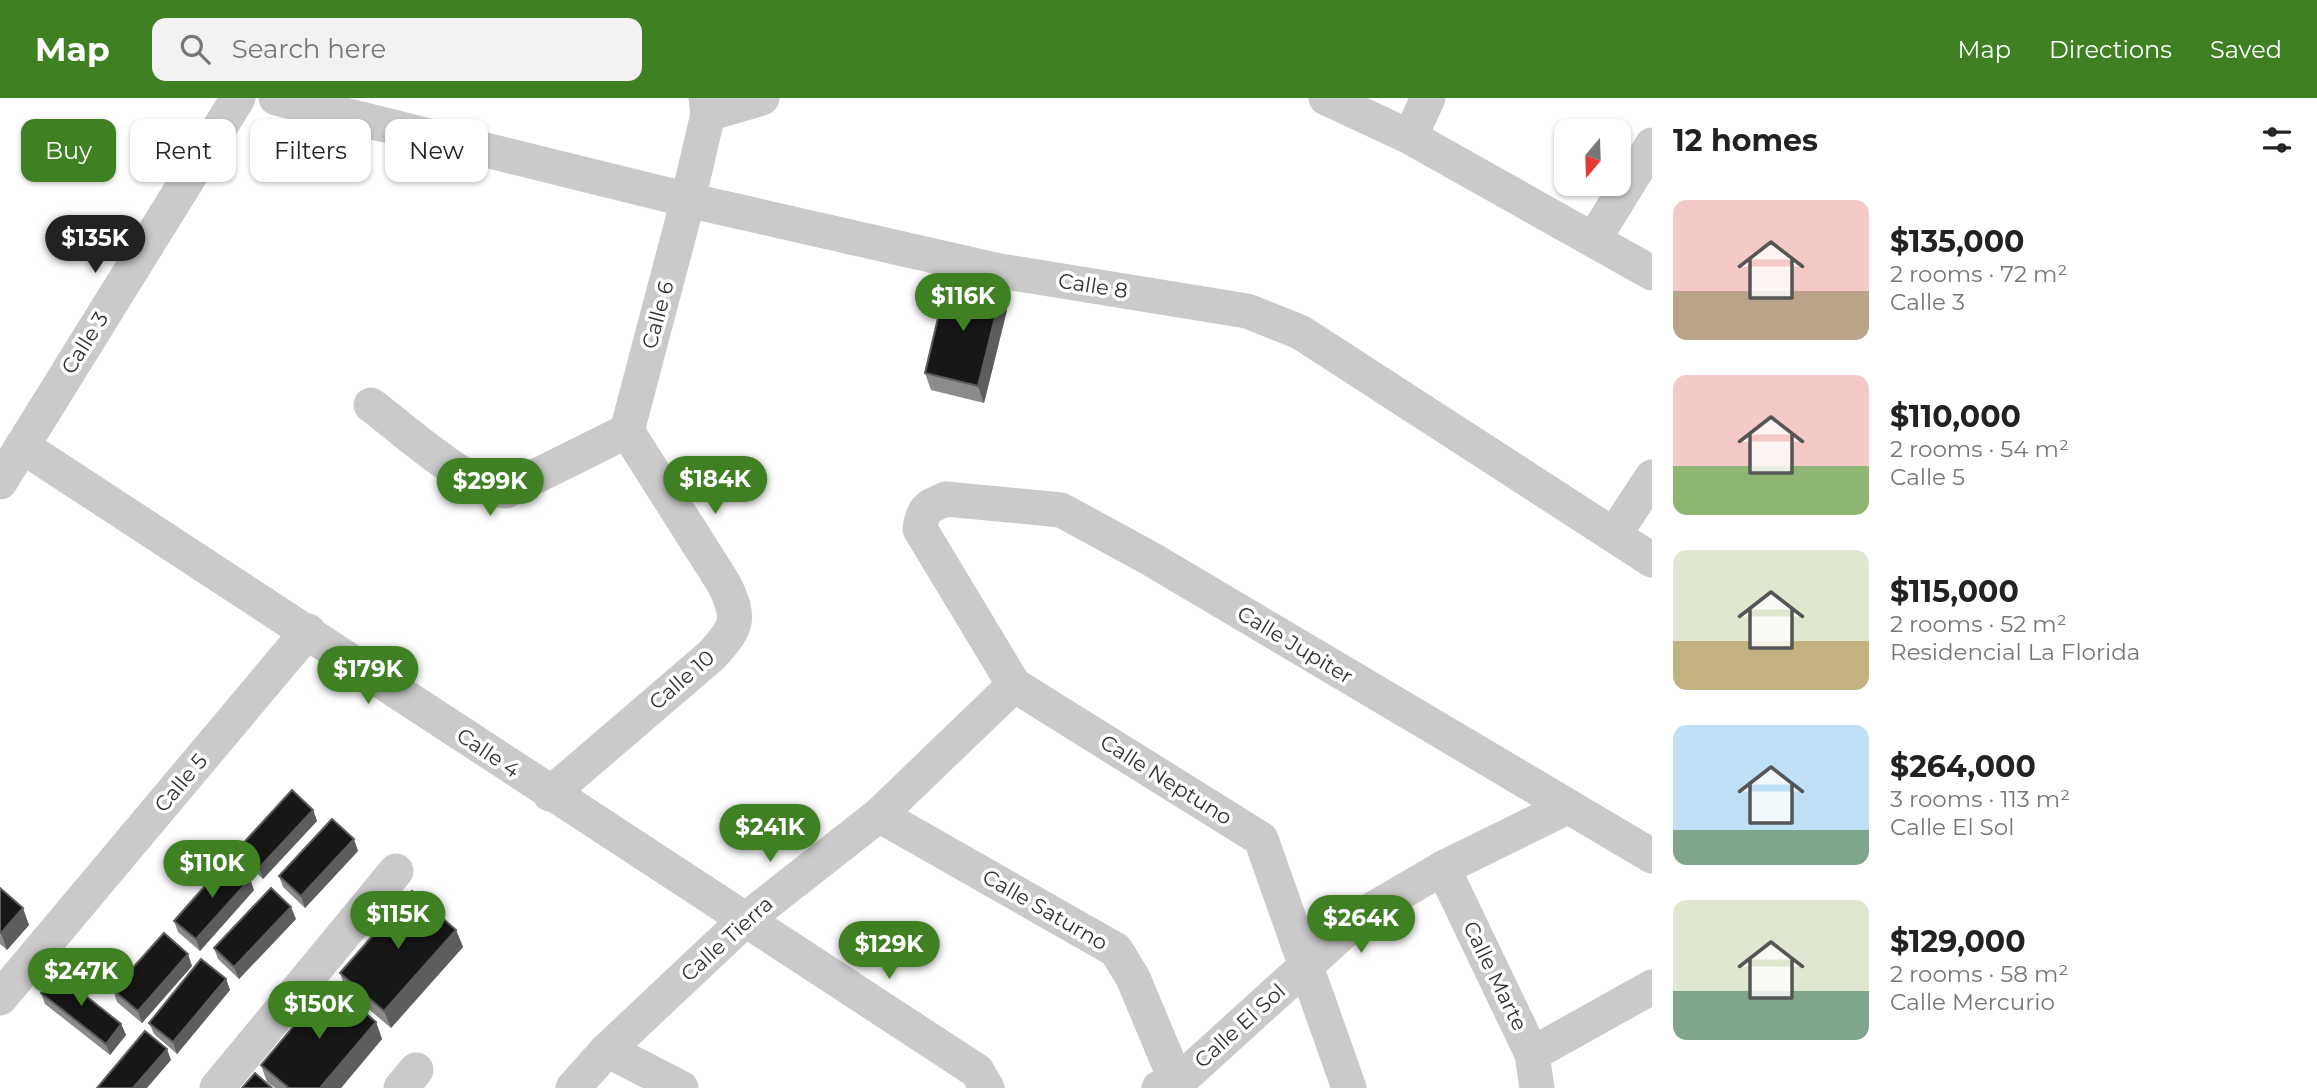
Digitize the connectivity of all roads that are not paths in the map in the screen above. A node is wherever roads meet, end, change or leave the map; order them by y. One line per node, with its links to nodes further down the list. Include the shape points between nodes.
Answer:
1 (238, 98): 14 (street, Calle 3)
2 (276, 98): 9 (street, Calle 8)
3 (762, 98): 6 (street)
4 (1326, 98): 7 (street)
5 (1428, 98): 7 (street)
6 (707, 106): 9 (street)
7 (1410, 136): 10 (street)
8 (1652, 145): 10 (street)
9 (688, 200): 13 (street, Calle 6); 18 (street, Calle 8, via 999,271 1247,311 1300,332)
10 (1594, 239): 11 (street)
11 (1652, 273)
12 (371, 405): 13 (street, via 452,466 497,491 506,491)
13 (627, 430): 22 (street, Calle 10, via 724,583 734,606 734,623 712,655)
14 (22, 446): 16 (street, Calle 3); 20 (street, Calle 4)
15 (1652, 477): 18 (street)
16 (0, 482)
17 (922, 515): 21 (street, Calle Neptuno, via 920,529 929,546); 23 (street, Calle Jupiter, via 929,506 946,499 1061,510)
18 (1614, 535): 19 (street)
19 (1652, 560)
20 (308, 631): 22 (street, Calle 4); 31 (street, Calle 5)
21 (1014, 685): 24 (street, Calle Tierra); 29 (street, Calle Neptuno, via 1261,839)
22 (550, 794): 28 (street, Calle 4)
23 (1567, 807): 25 (street, Calle Jupiter); 26 (street, Calle El Sol)
24 (879, 814): 28 (street, Calle Tierra); 34 (street, Calle Saturno, via 1116,950 1133,978)
25 (1652, 856)
26 (1443, 868): 29 (street, Calle El Sol, via 1361,916); 33 (street, Calle Marte)
27 (396, 871): 35 (street)
28 (744, 920): 32 (street, Calle Tierra); 38 (street, Calle 4, via 976,1071)
29 (1305, 967): 34 (street, Calle El Sol); 39 (street, Calle Neptuno)
30 (1652, 987): 33 (street)
31 (0, 998)
32 (607, 1050): 36 (street, Calle Tierra); 37 (street)
33 (1532, 1054): 40 (street, Calle Marte)
34 (1172, 1086)
35 (217, 1088)
36 (573, 1088)
37 (681, 1088)
38 (987, 1088)
39 (1349, 1088)
40 (1537, 1088)

